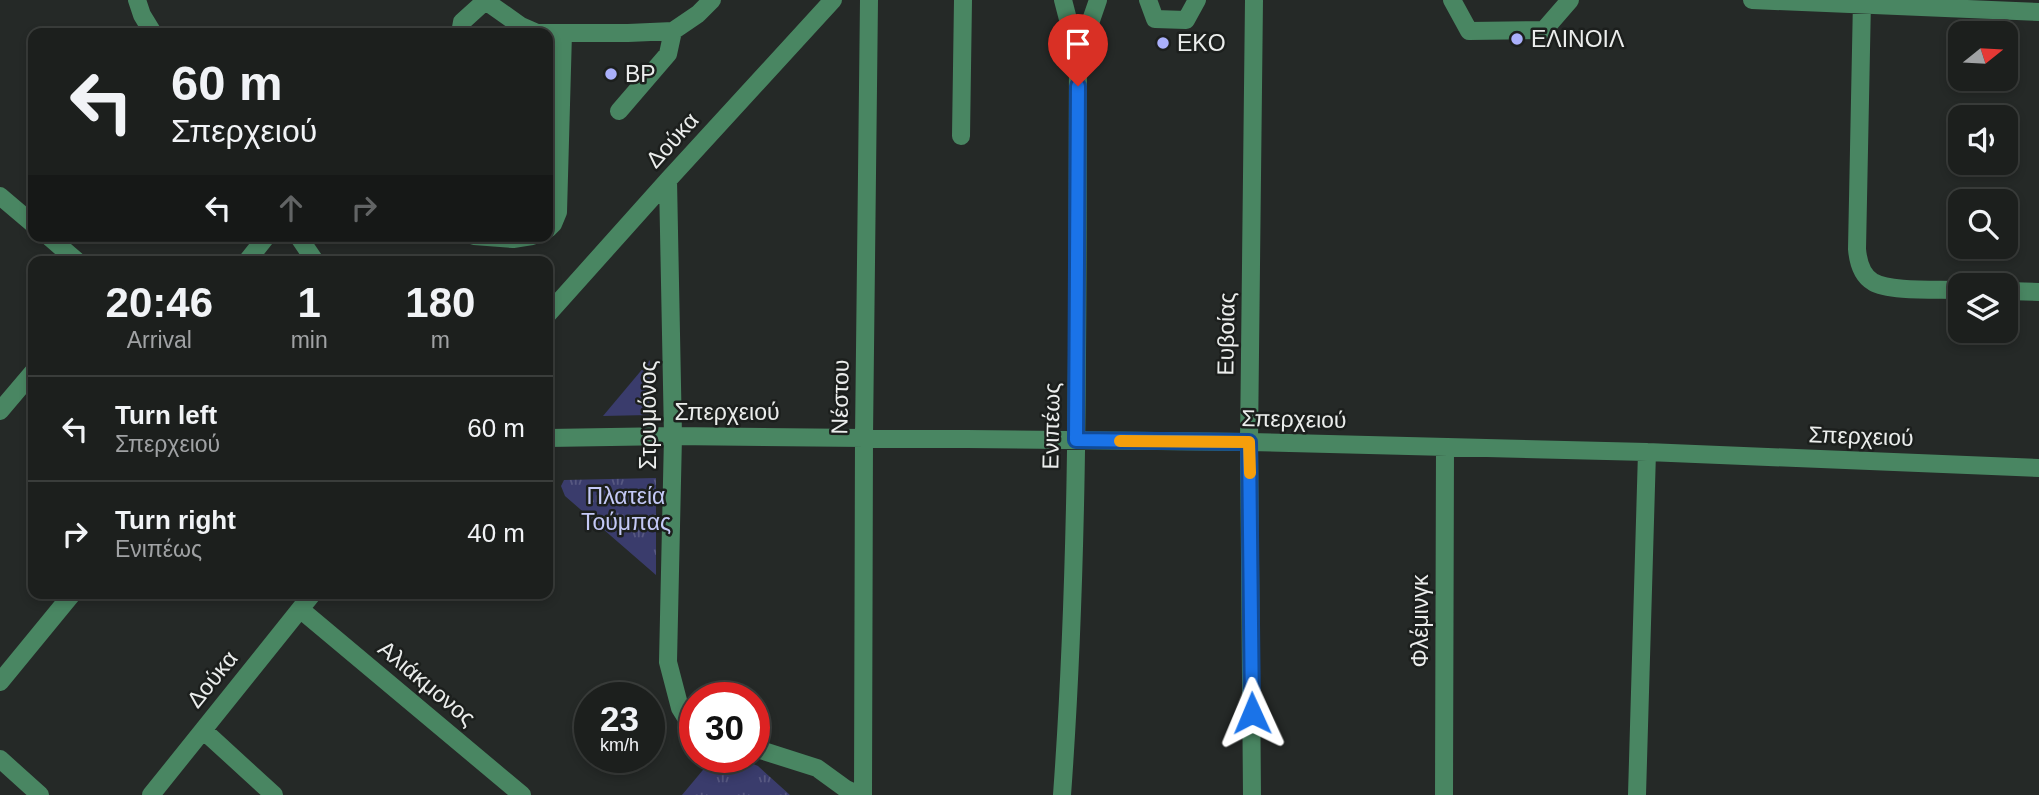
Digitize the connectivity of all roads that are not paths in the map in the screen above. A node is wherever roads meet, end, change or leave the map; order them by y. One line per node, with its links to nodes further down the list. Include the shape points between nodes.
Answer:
1 (137, 0): 17 (street)
2 (712, 0): 20 (street)
3 (833, 0): 26 (street, Δούκα)
4 (869, 0): 41 (street, Νέστου)
5 (962, 0): 25 (street)
6 (1063, 0): 23 (street, Ενιπέως)
7 (1098, 0): 23 (street, Ενιπέως)
8 (1148, 0): 9 (street, via 1155,19 1186,20)
9 (1197, 0)
10 (1254, 0): 44 (street, Ευβοίας)
11 (1452, 0): 12 (street, via 1469,31 1544,30)
12 (1570, 0)
13 (1752, 0): 15 (street)
14 (484, 1): 18 (street); 19 (street)
15 (1862, 2): 16 (street); 34 (street, via 1858,264 1872,282 1890,288)
16 (2039, 12)
17 (150, 28)
18 (461, 28)
19 (526, 28)
20 (673, 31): 22 (street); 24 (street, via 667,54)
21 (553, 33): 22 (street)
22 (563, 33): 29 (street, via 558,212)
23 (1078, 58): 43 (street, Ενιπέως)
24 (619, 111)
25 (961, 136)
26 (668, 180): 37 (street, Δούκα); 40 (street, Στρυμόνος)
27 (0, 196): 28 (street)
28 (28, 220)
29 (553, 224)
30 (55, 242): 32 (street)
31 (262, 242): 33 (street)
32 (72, 256)
33 (251, 256)
34 (1948, 290)
35 (2018, 291): 36 (street)
36 (2039, 292)
37 (553, 308)
38 (28, 378): 39 (street)
39 (0, 411)
40 (673, 436): 41 (street, Σπερχειού); 42 (street, Σπερχειού); 52 (street, Στρυμόνος, via 668,662)
41 (864, 437): 43 (street, Σπερχειού); 56 (street, Νέστου)
42 (553, 438)
43 (1076, 440): 44 (street, Σπερχειού); 61 (street, Ενιπέως)
44 (1249, 442): 45 (street, Σπερχειού); 62 (street, Ευβοίας)
45 (1445, 447): 46 (street, Σπερχειού); 63 (street, Φλέμινγκ)
46 (1647, 452): 47 (street, Σπερχειού); 64 (street)
47 (2039, 468)
48 (67, 599): 51 (street)
49 (308, 599): 50 (street, Δούκα)
50 (300, 609): 53 (street, Δούκα); 60 (street, Αλιάκμονος)
51 (0, 682)
52 (679, 704)
53 (203, 730): 58 (street, Δούκα); 59 (street)
54 (770, 753): 56 (street, via 817,768)
55 (0, 759): 57 (street)
56 (852, 793)
57 (40, 795)
58 (151, 795)
59 (274, 795)
60 (522, 795)
61 (1062, 795)
62 (1252, 795)
63 (1444, 795)
64 (1637, 795)

